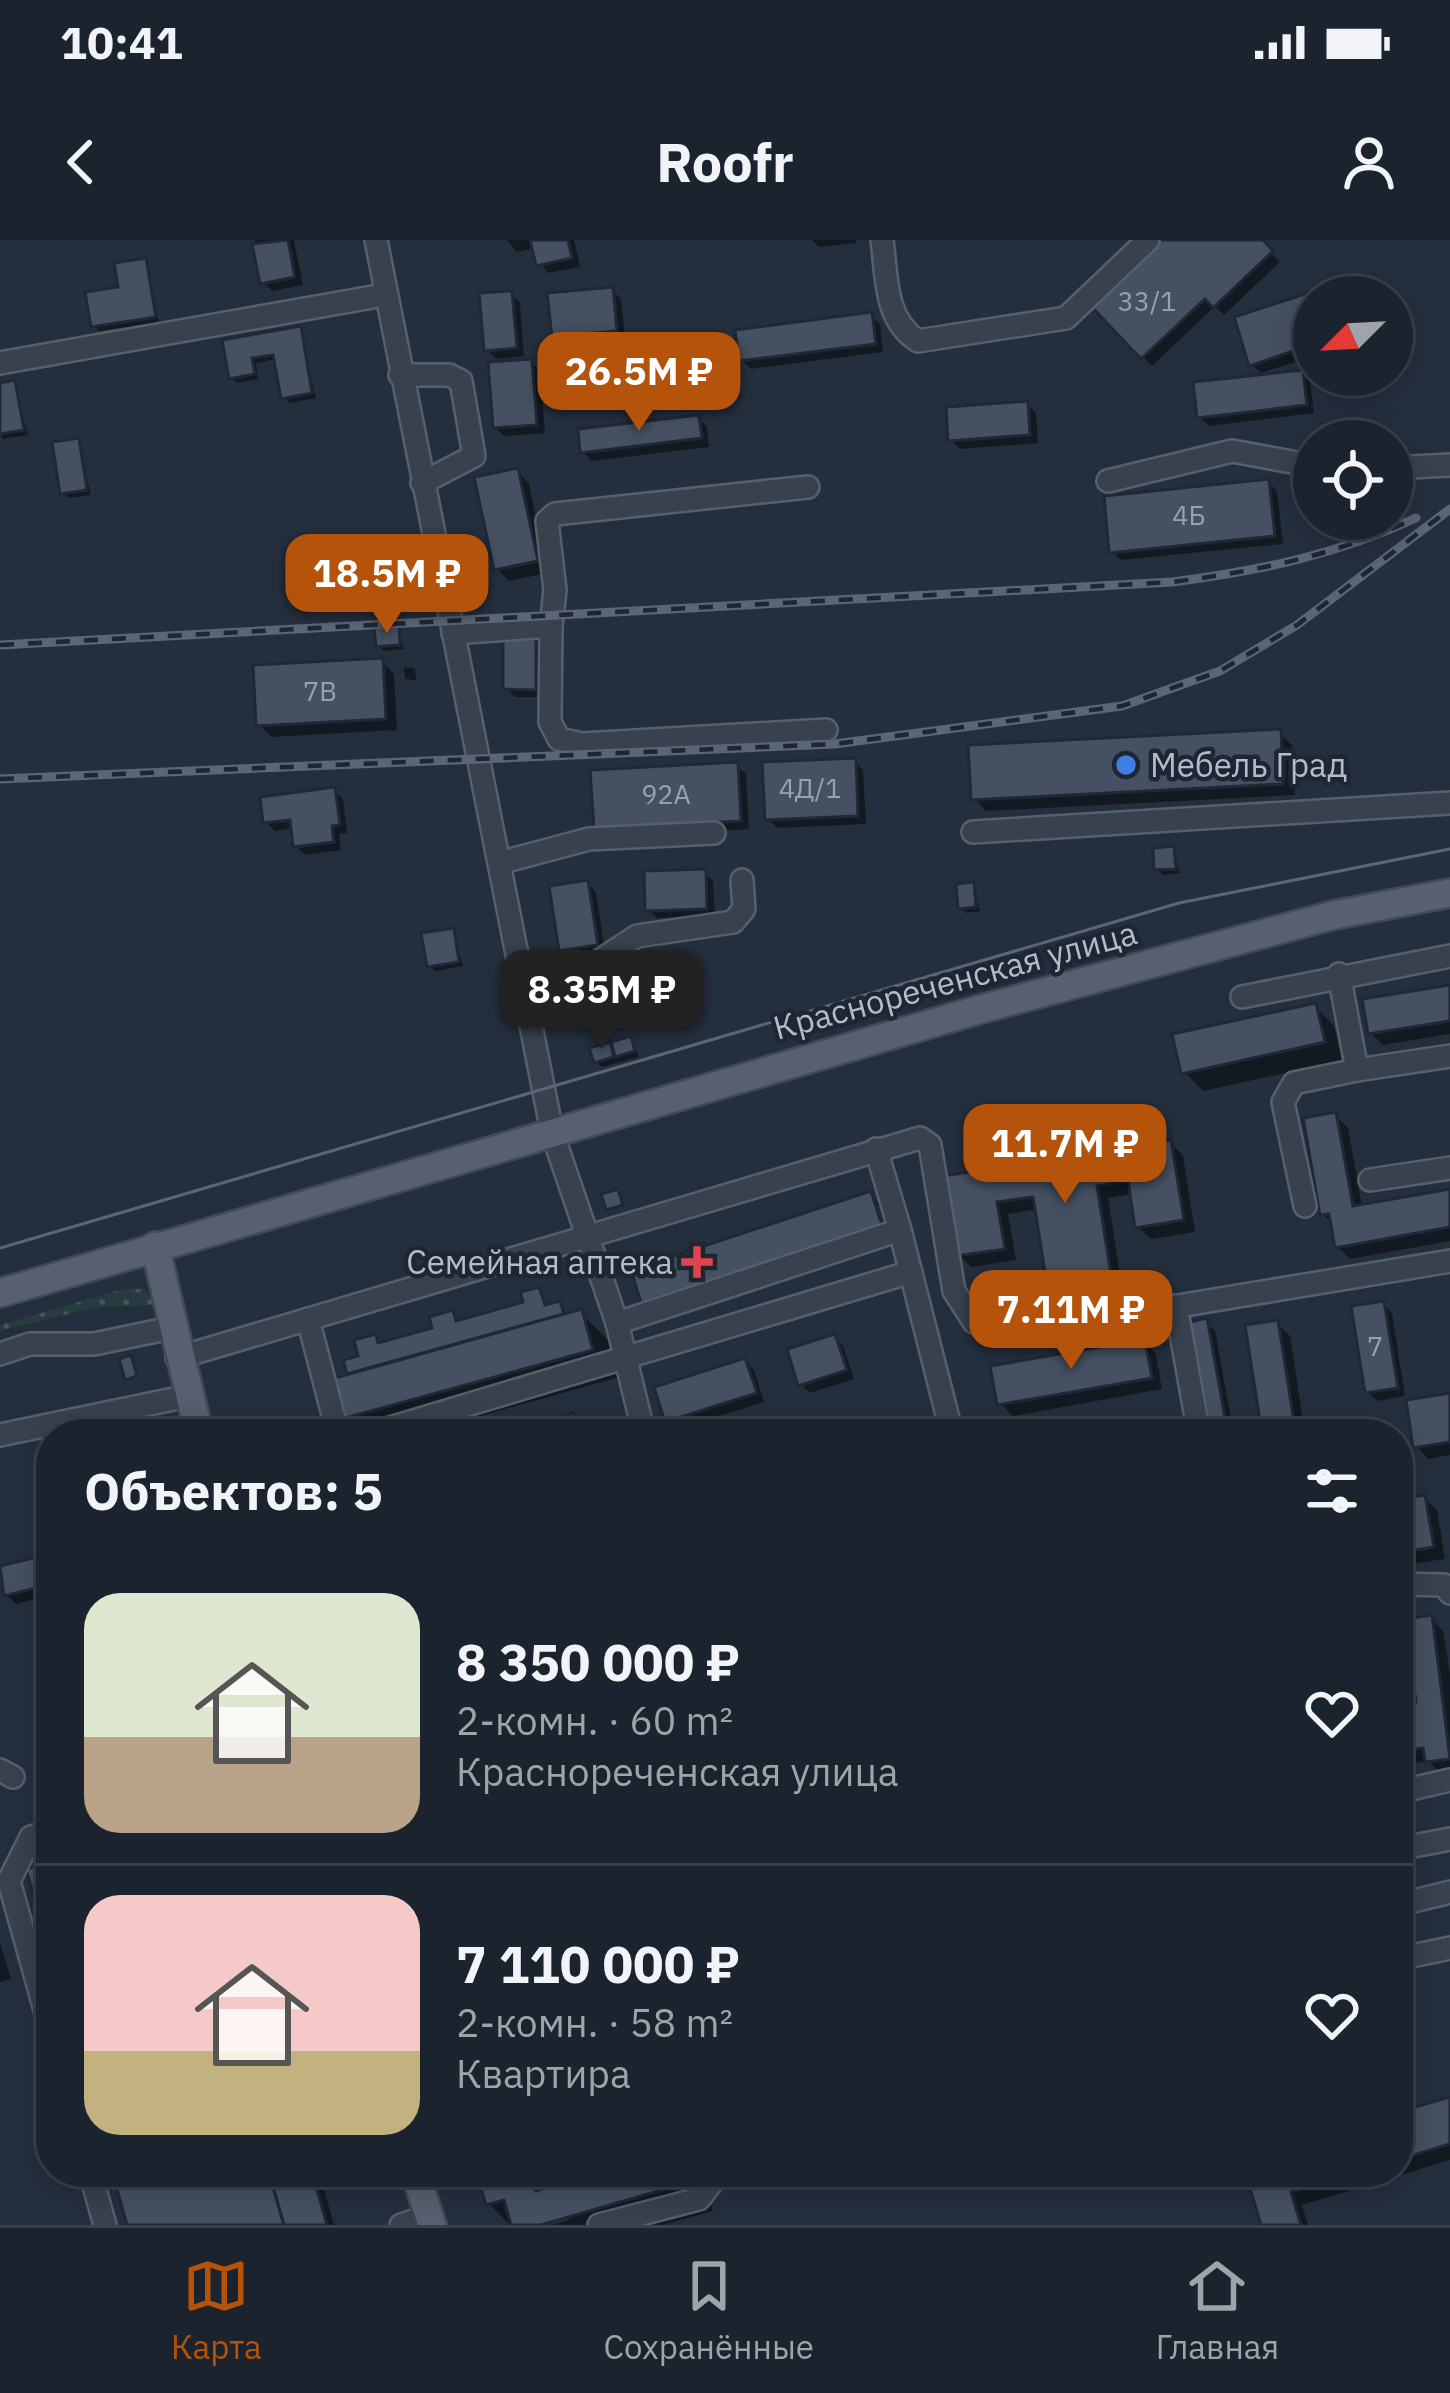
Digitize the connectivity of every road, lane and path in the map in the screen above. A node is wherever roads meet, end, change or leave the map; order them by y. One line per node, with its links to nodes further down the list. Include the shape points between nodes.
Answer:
1 (376, 240): 4 (street)
2 (882, 240): 3 (street, via 892,311 918,340 1066,318)
3 (1148, 240)
4 (384, 295): 5 (street); 6 (street)
5 (0, 363)
6 (400, 375): 11 (street); 11 (street, via 461,381 474,456)
7 (1293, 462): 10 (street, via 1232,451)
8 (1450, 465): 9 (street)
9 (1413, 467)
10 (1108, 481)
11 (422, 483): 14 (street)
12 (808, 487): 13 (street, via 555,514 547,521)
13 (551, 626): 14 (street); 15 (street, via 550,722 559,739)
14 (453, 634): 19 (street)
15 (826, 730)
16 (1450, 803): 17 (street)
17 (973, 832)
18 (713, 833): 19 (street, via 589,838)
19 (499, 863): 24 (street)
20 (742, 880): 24 (street, via 744,909 733,922 637,936 576,976)
21 (1450, 893): 28 (main road, Краснореченская улица, via 1202,950)
22 (1450, 956): 23 (street)
23 (1339, 974): 25 (street); 27 (street)
24 (524, 990): 28 (street)
25 (1242, 997)
26 (1450, 1056): 27 (street)
27 (1357, 1070): 32 (street, via 1294,1083 1283,1102)
28 (552, 1132): 34 (street); 35 (main road, Краснореченская улица)
29 (876, 1149): 33 (street); 34 (street); 39 (street, via 920,1138 930,1145 955,1291 974,1322 1003,1335)
30 (1450, 1168): 31 (street)
31 (1370, 1180)
32 (1305, 1206)
33 (899, 1230): 37 (street); 41 (street)
34 (590, 1238): 40 (street); 41 (street)
35 (155, 1246): 38 (main road, Краснореченская улица); 42 (main road)
36 (1450, 1261): 39 (street)
37 (910, 1272): 45 (street); 52 (street)
38 (0, 1293)
39 (1176, 1306): 53 (street)
40 (308, 1319): 44 (street); 49 (street)
41 (617, 1323): 45 (street)
42 (171, 1328): 43 (street); 44 (main road)
43 (0, 1354)
44 (177, 1358): 46 (main road)
45 (627, 1358): 50 (street); 51 (street)
46 (188, 1396): 47 (street); 48 (main road)
47 (77, 1419)
48 (195, 1419)
49 (334, 1419)
50 (421, 1419)
51 (641, 1419)
52 (948, 1419)
53 (1196, 1419)
54 (36, 1428): 55 (street)
55 (0, 1435)
56 (1413, 1584): 57 (street, via 1444,1585)
57 (1450, 1593)
58 (1449, 1783): 59 (street)
59 (1413, 1789)
60 (36, 1836): 67 (street, via 9,1880)
61 (1450, 1840): 62 (street)
62 (1413, 1846)
63 (1450, 1892): 64 (street)
64 (1413, 1901)
65 (1450, 1948): 66 (street)
66 (1413, 1956)
67 (36, 1978)
68 (94, 2187): 72 (street)
69 (420, 2187): 71 (main road)
70 (708, 2187): 74 (street, via 699,2199)
71 (430, 2221): 73 (street)
72 (105, 2225)
73 (401, 2225)
74 (599, 2225)

